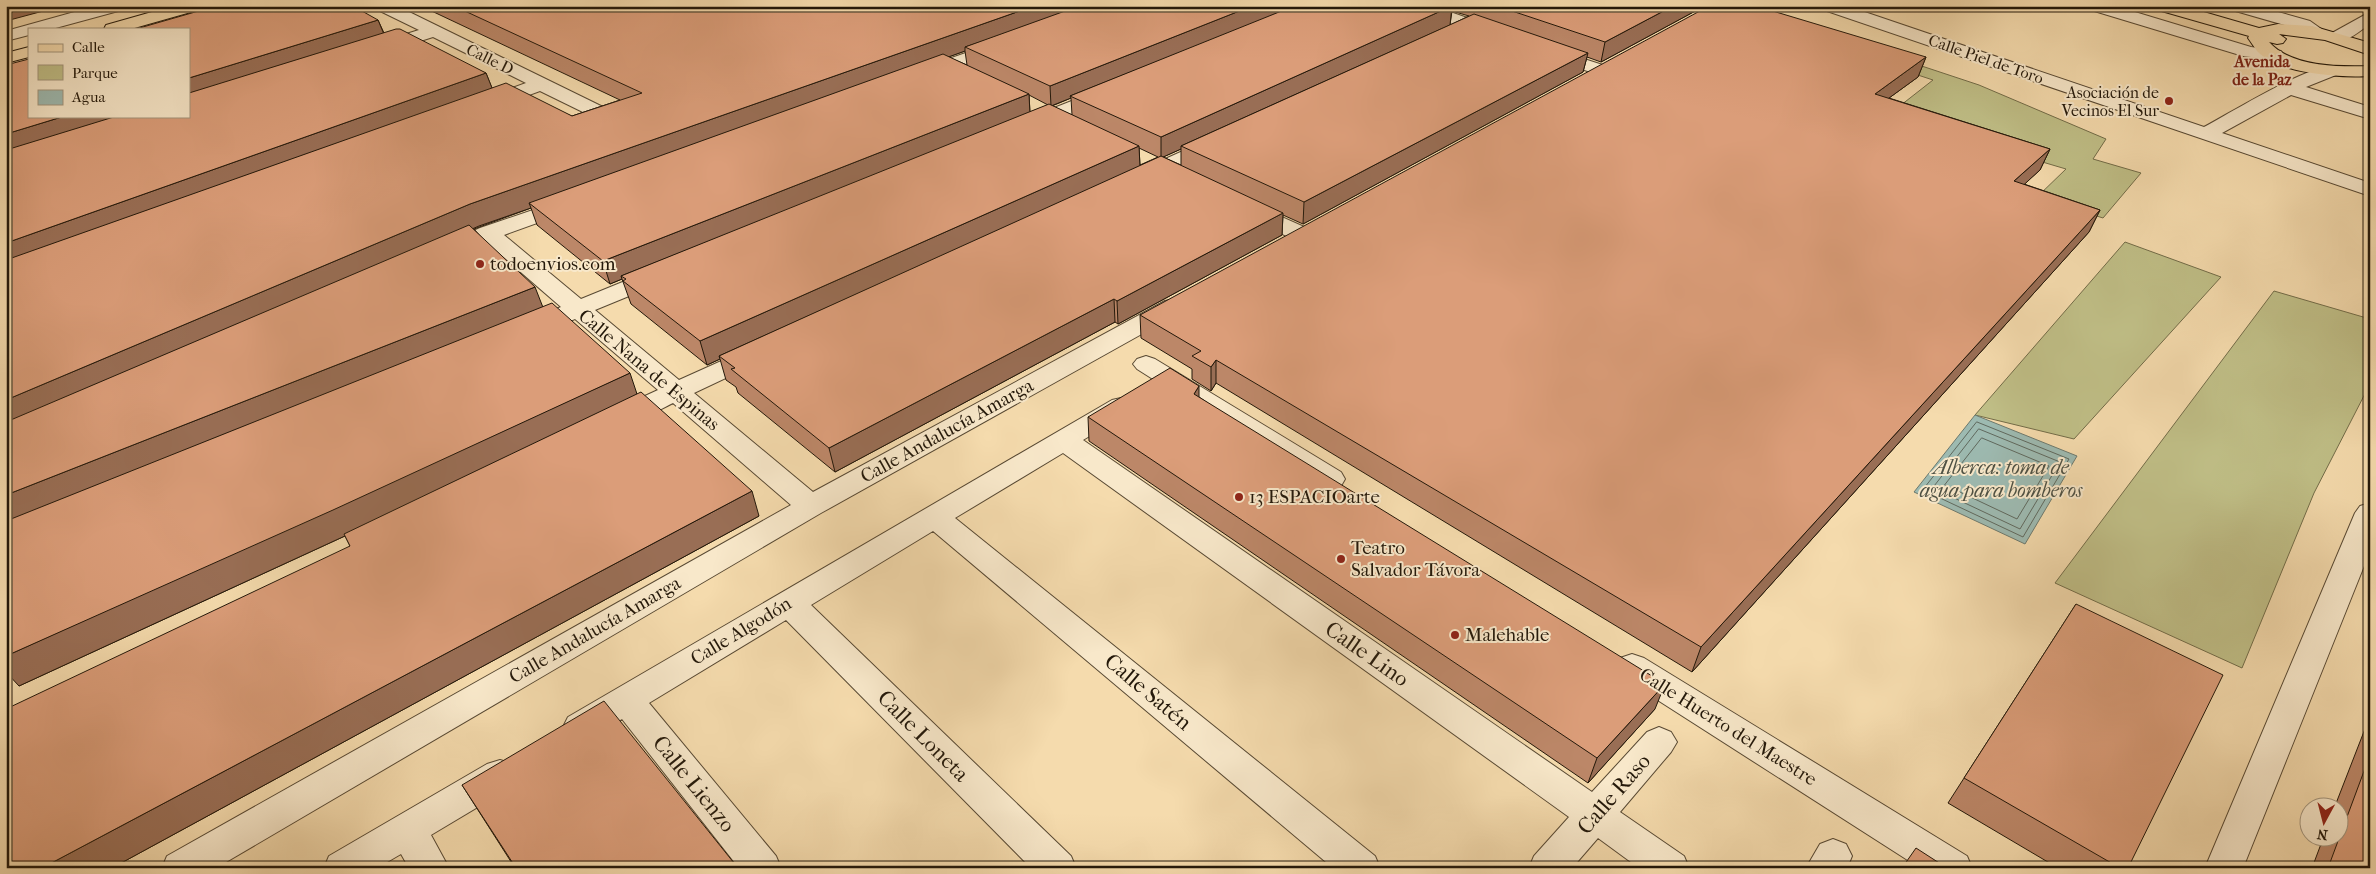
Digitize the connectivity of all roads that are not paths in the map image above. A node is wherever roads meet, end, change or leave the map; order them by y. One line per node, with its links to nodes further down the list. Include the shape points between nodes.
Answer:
1 (116, 6): 11 (street)
2 (192, 6): 12 (main road)
3 (384, 6): 14 (street, Calle D)
4 (1416, 6): 10 (street)
5 (1830, 6): 49 (street, Calle Piel de Toro)
6 (2097, 6): 27 (street)
7 (2164, 6): 15 (main road)
8 (2238, 6): 22 (street, via 2304,25)
9 (2370, 17): 20 (street)
10 (1470, 25): 17 (street); 18 (street)
11 (36, 28)
12 (115, 28)
13 (28, 30): 16 (street)
14 (434, 31): 26 (street); 37 (street, Calle D)
15 (2260, 34): 22 (main road); 27 (main road, via 2257,38 2259,44)
16 (6, 36)
17 (1444, 37)
18 (1506, 37)
19 (1020, 39): 30 (street)
20 (2343, 39): 21 (street); 22 (main road); 24 (main road)
21 (2370, 44)
22 (2319, 45): 31 (main road)
23 (1532, 46): 32 (street)
24 (2370, 50)
25 (28, 52): 29 (main road)
26 (368, 52)
27 (2270, 55): 33 (main road); 40 (street, via 2284,67)
28 (1628, 57): 32 (street)
29 (6, 58)
30 (947, 66): 35 (street); 36 (street)
31 (2370, 66)
32 (1603, 71): 39 (street)
33 (2330, 71): 34 (main road); 40 (street)
34 (2370, 71)
35 (974, 78)
36 (900, 83)
37 (541, 84): 42 (street); 43 (street, Calle D)
38 (1125, 85): 45 (street)
39 (1578, 85)
40 (2288, 88): 44 (street); 49 (street)
41 (1026, 103): 45 (street)
42 (467, 111)
43 (596, 112)
44 (2370, 113)
45 (1052, 115): 46 (street); 48 (street)
46 (1077, 127)
47 (1240, 131): 51 (street)
48 (1006, 134)
49 (2206, 134): 54 (street, Calle Piel de Toro)
50 (1136, 156): 51 (street)
51 (1161, 168): 52 (street); 53 (street)
52 (1188, 180)
53 (1116, 188)
54 (2370, 190)
55 (591, 196): 58 (street)
56 (1232, 201): 59 (street)
57 (1329, 221): 59 (street)
58 (488, 233): 61 (street); 64 (street, Calle Nana de Espinas)
59 (1303, 235): 60 (street)
60 (1278, 249)
61 (433, 257)
62 (678, 268): 64 (street)
63 (1194, 295): 73 (street, Calle Andalucía Amarga)
64 (577, 309): 65 (street); 68 (street, Calle Nana de Espinas)
65 (513, 335)
66 (774, 346): 68 (street)
67 (1146, 364): 72 (street)
68 (675, 391): 70 (street); 73 (street, Calle Nana de Espinas)
69 (1140, 395): 71 (street, Calle Algodón)
70 (595, 430)
71 (1064, 440): 75 (street, Calle Algodón); 82 (street, Calle Lino)
72 (1356, 495)
73 (811, 506): 84 (street, Calle Andalucía Amarga)
74 (2370, 513): 93 (street)
75 (935, 517): 76 (street, Calle Algodón); 89 (street, Calle Satén)
76 (789, 604): 78 (street, Calle Algodón); 88 (street, Calle Loneta)
77 (1609, 652): 92 (street, Calle Huerto del Maestre)
78 (627, 700): 79 (street, Calle Algodón); 87 (street, Calle Lienzo)
79 (559, 740)
80 (1659, 742): 82 (street, Calle Raso)
81 (525, 760): 83 (street)
82 (1595, 815): 90 (street, Calle Raso); 91 (street, Calle Lino)
83 (407, 830): 85 (street); 86 (street)
84 (180, 868)
85 (343, 868)
86 (430, 868)
87 (762, 868)
88 (1056, 868)
89 (1361, 868)
90 (1548, 868)
91 (1670, 868)
92 (1953, 868)
93 (2224, 868)

